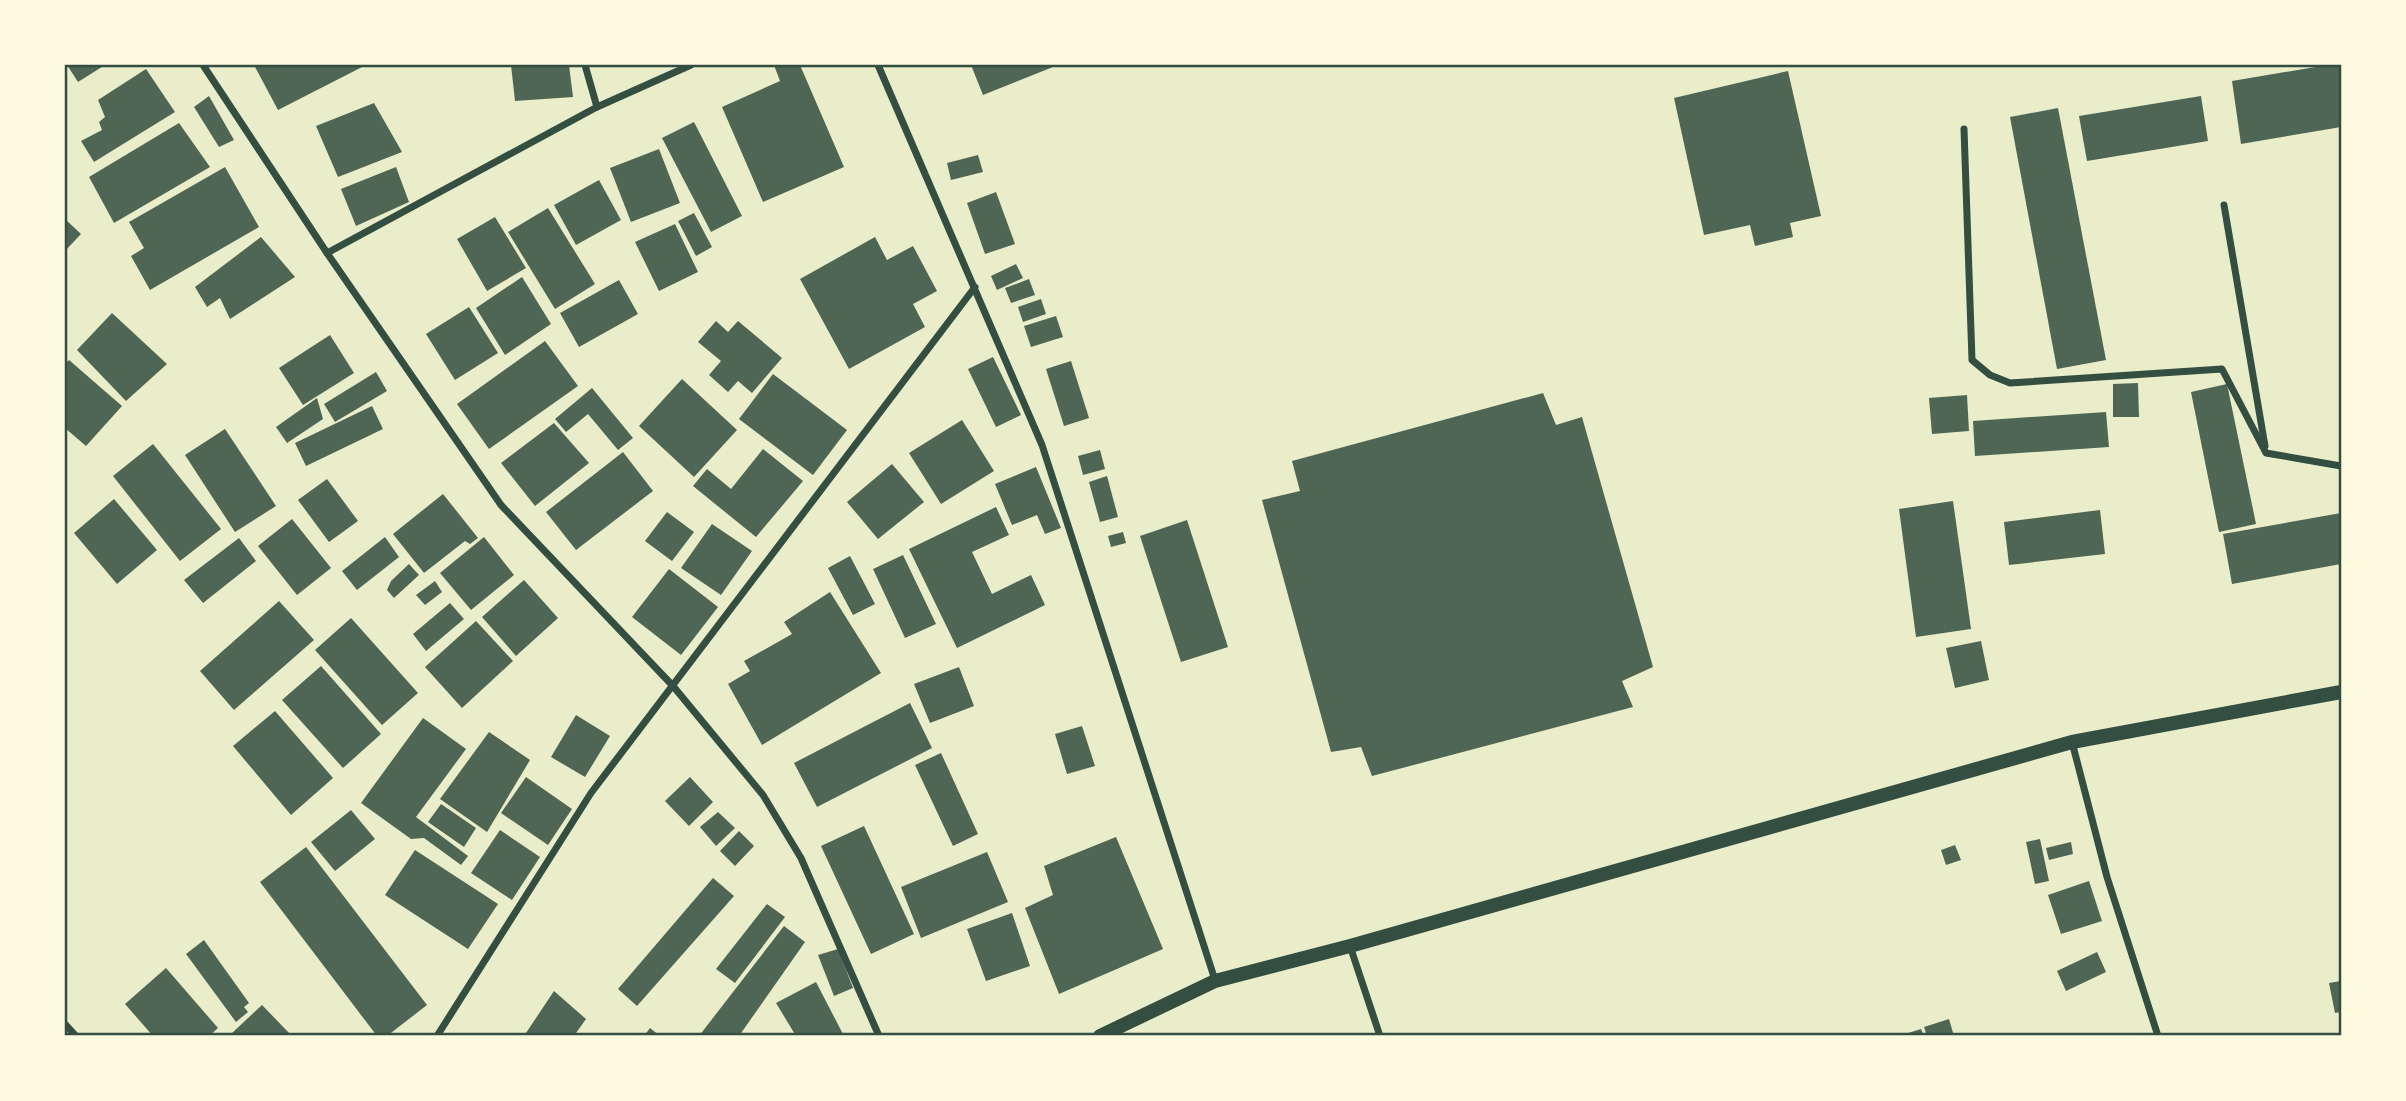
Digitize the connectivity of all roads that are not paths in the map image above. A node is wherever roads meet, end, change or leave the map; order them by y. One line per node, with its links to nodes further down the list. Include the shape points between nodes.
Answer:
1 (203, 65): 8 (street)
2 (585, 65): 5 (street)
3 (691, 65): 5 (street)
4 (878, 65): 9 (street)
5 (597, 107): 8 (street)
6 (1964, 129): 10 (street, via 1972,360 1990,375 2010,383 2222,369)
7 (2224, 205): 10 (street)
8 (327, 253): 12 (street, via 501,505)
9 (975, 287): 12 (street); 16 (street, via 1042,445)
10 (2266, 453): 11 (street)
11 (2341, 466)
12 (673, 686): 19 (street, via 591,793); 20 (street, via 763,795 801,858)
13 (2341, 692): 14 (main road)
14 (2072, 742): 15 (main road); 23 (street, via 2107,877)
15 (1350, 946): 16 (main road); 22 (street)
16 (1215, 981): 21 (main road)
17 (65, 1024): 18 (street)
18 (76, 1036)
19 (438, 1036)
20 (879, 1036)
21 (1100, 1036)
22 (1380, 1036)
23 (2158, 1036)

